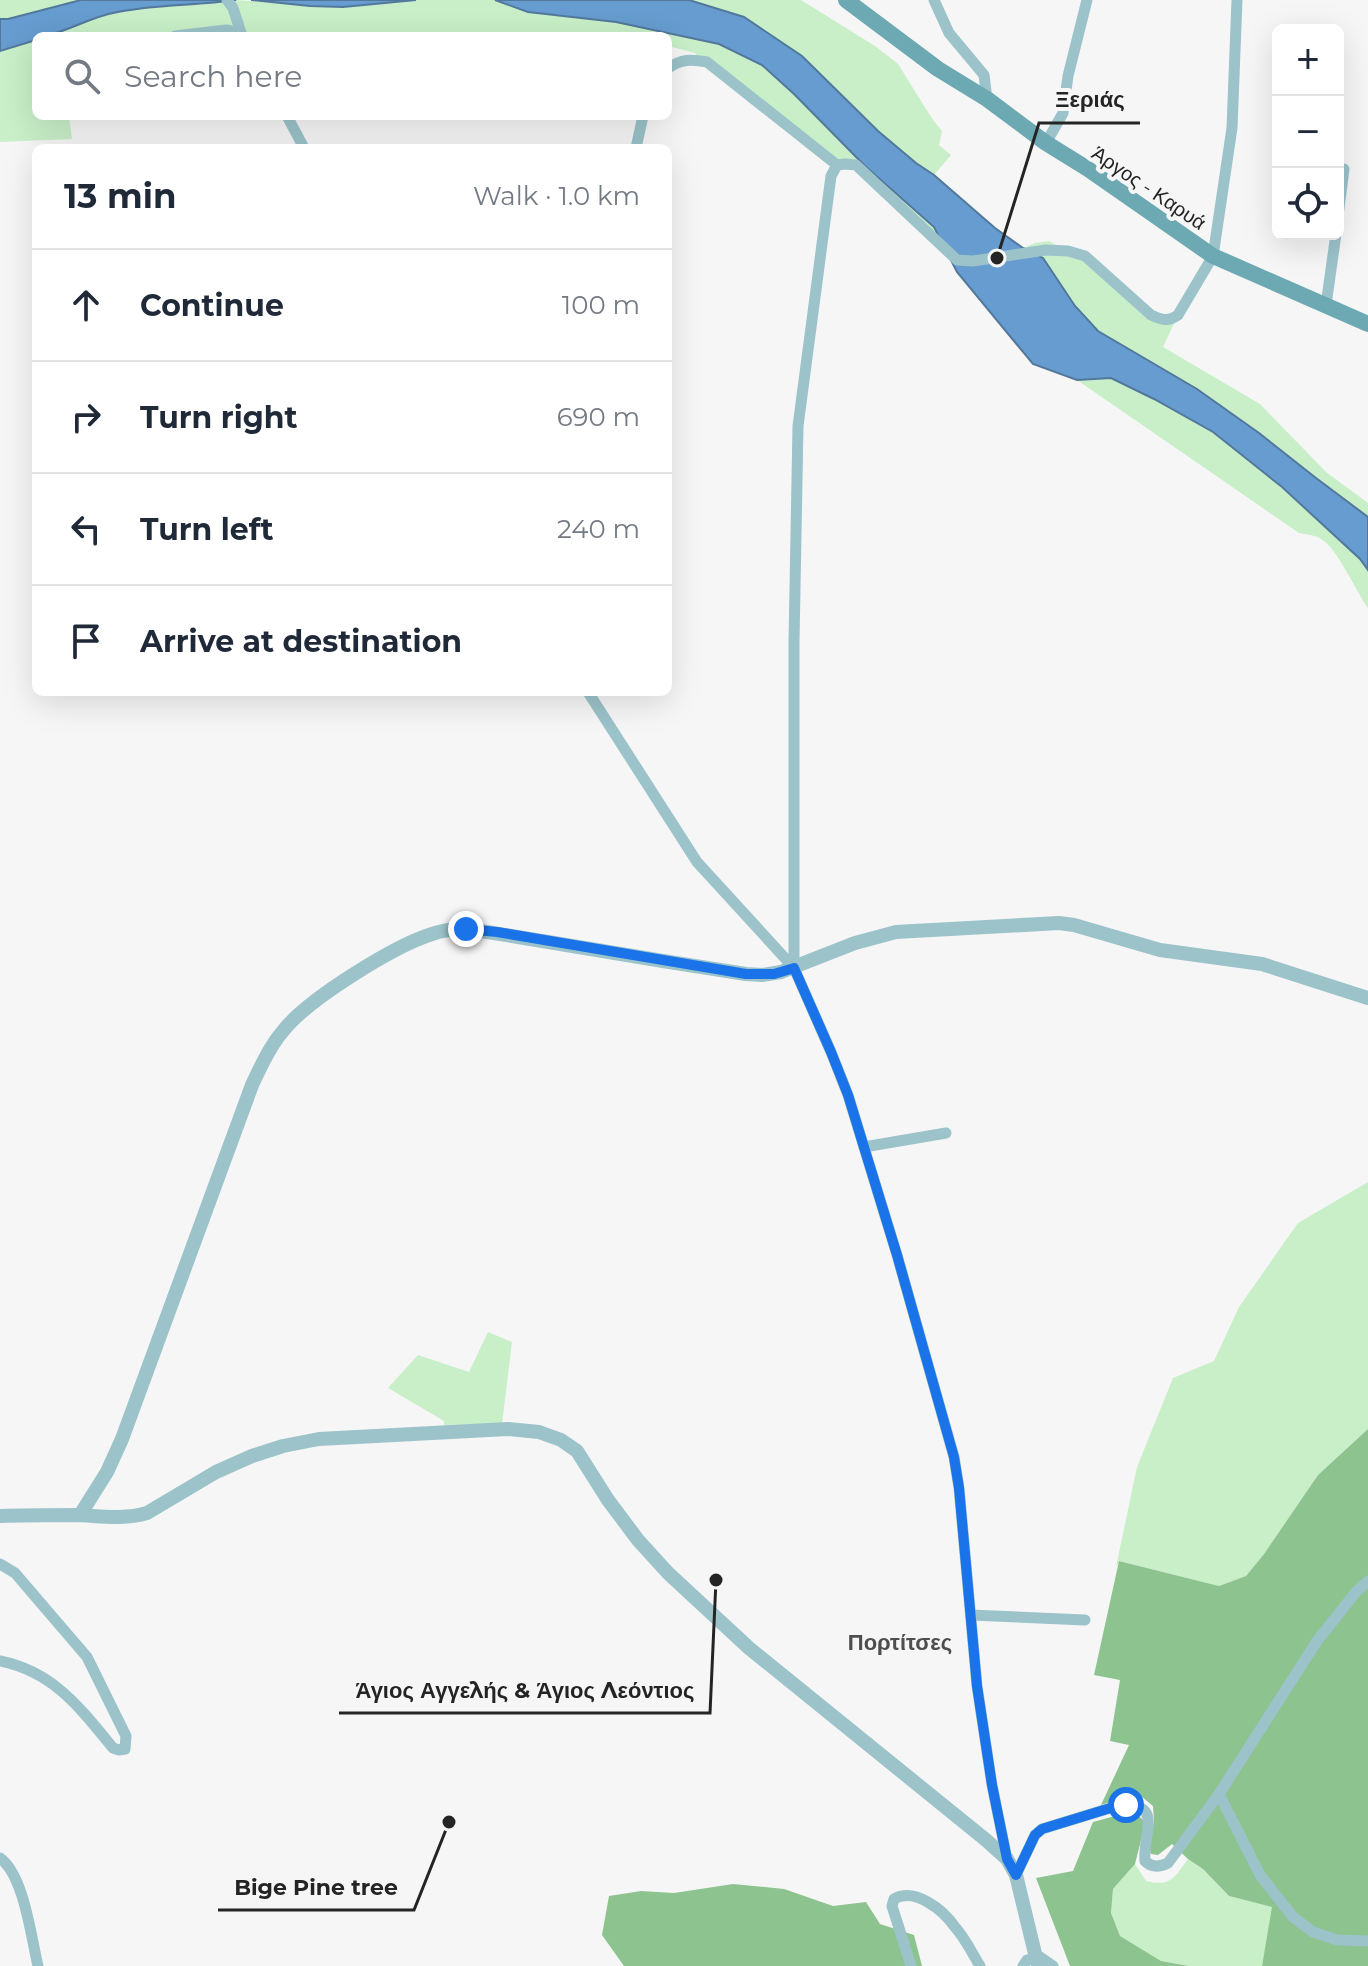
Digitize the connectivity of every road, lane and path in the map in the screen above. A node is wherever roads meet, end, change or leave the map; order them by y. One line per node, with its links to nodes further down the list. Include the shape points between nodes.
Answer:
1 (227, 0): 8 (street)
2 (846, 0): 10 (main road, Άργος - Καρυά)
3 (934, 0): 10 (street, via 949,33 984,75)
4 (1087, 0): 13 (street, via 1063,113)
5 (1237, 0): 18 (street, via 1232,128)
6 (209, 32): 7 (street)
7 (232, 32)
8 (240, 32)
9 (672, 66): 16 (street, via 681,60 707,62)
10 (987, 99): 13 (main road, Άργος - Καρυά)
11 (289, 120): 14 (street)
12 (642, 120): 15 (street)
13 (1046, 143): 18 (main road, Άργος - Καρυά)
14 (302, 144)
15 (637, 144)
16 (837, 165): 18 (street, via 856,165 957,260 1068,251 1085,256 1162,320 1178,315); 22 (street, via 831,176 798,426)
17 (1335, 240): 19 (street)
18 (1213, 256): 19 (main road, Άργος - Καρυά)
19 (1326, 305): 20 (main road, Άργος - Καρυά)
20 (1368, 324)
21 (591, 696): 22 (street, via 697,862)
22 (794, 968): 23 (street, via 896,932 1049,922 1160,950 1262,964); 25 (street, via 836,1064); 26 (street, via 746,974 457,929 422,937 312,1003 283,1030 252,1085 122,1439)
23 (1368, 998)
24 (946, 1133): 25 (street)
25 (864, 1147): 30 (street, via 954,1457)
26 (80, 1515): 27 (street); 35 (street, via 147,1513 252,1456 319,1439 508,1429 561,1440 577,1451 608,1500 668,1573 749,1648)
27 (1, 1516)
28 (0, 1564): 32 (street, via 15,1573 87,1657 126,1736 125,1749 113,1748 56,1687 28,1669)
29 (1368, 1581): 33 (street, via 1317,1641)
30 (971, 1615): 31 (street); 35 (street, via 977,1686)
31 (1085, 1620)
32 (0, 1661)
33 (1219, 1794): 36 (street, via 1162,1866 1145,1861 1145,1812 1126,1805 1042,1829); 37 (street, via 1260,1875 1293,1917 1313,1932 1337,1940)
34 (0, 1858): 39 (street, via 21,1890)
35 (1007, 1859): 36 (street)
36 (1016, 1875): 38 (street)
37 (1368, 1941)
38 (1032, 1963): 42 (street, via 1044,1959)
39 (38, 1966)
40 (911, 1966): 41 (street, via 892,1906 902,1894 928,1902 955,1925)
41 (980, 1966)
42 (1053, 1966)

